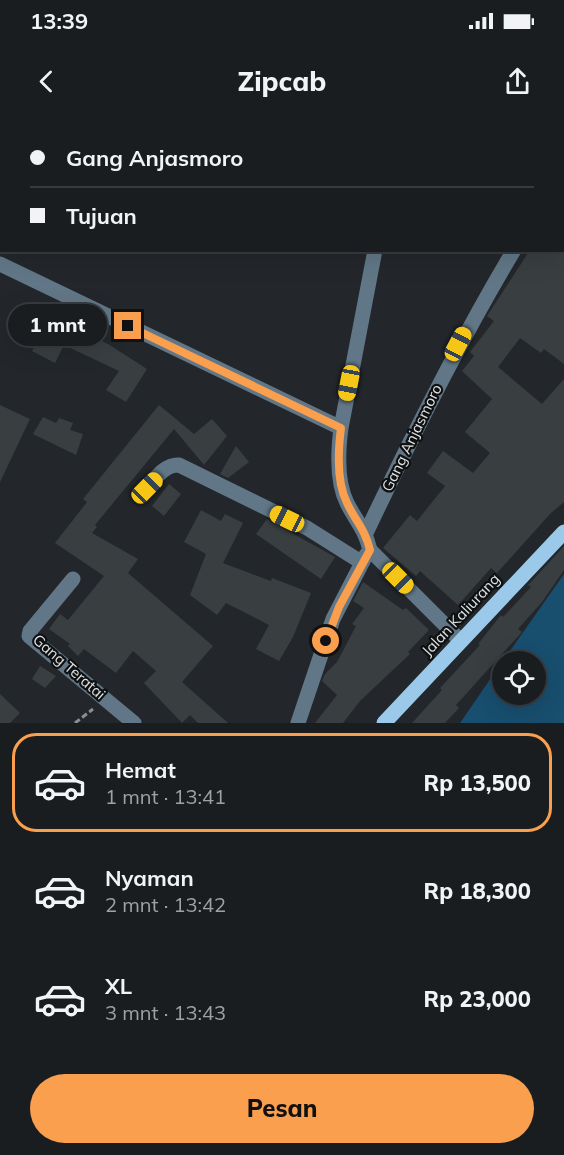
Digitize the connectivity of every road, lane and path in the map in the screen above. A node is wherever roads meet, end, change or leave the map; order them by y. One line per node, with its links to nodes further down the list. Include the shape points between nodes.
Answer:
1 (375, 252): 4 (street)
2 (513, 252): 7 (street, Gang Anjasmoro, via 437,385)
3 (0, 264): 4 (street)
4 (341, 428): 7 (street, via 338,450 346,502)
5 (147, 488): 8 (street, via 169,466 179,465)
6 (564, 532): 10 (main road, Jalan Kaliurang)
7 (366, 533): 8 (street)
8 (365, 556): 10 (street); 14 (street, via 333,619)
9 (73, 579): 11 (street, Gang Teratai, via 29,636)
10 (461, 641): 15 (main road, Jalan Kaliurang)
11 (106, 698): 12 (path); 13 (street, Gang Teratai)
12 (75, 723)
13 (134, 723)
14 (297, 723)
15 (384, 723)

